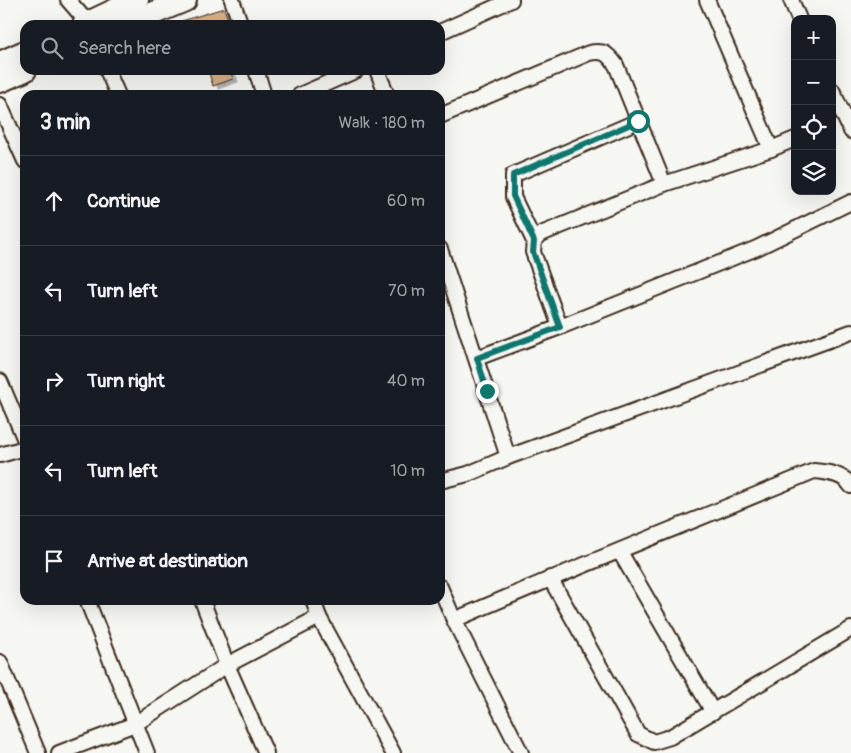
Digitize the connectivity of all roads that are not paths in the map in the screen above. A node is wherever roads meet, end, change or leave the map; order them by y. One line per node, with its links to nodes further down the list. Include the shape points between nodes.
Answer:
1 (68, 0): 9 (street)
2 (137, 0): 10 (main road)
3 (185, 0): 11 (main road)
4 (232, 0): 12 (street)
5 (511, 0): 13 (street)
6 (707, 0): 32 (street)
7 (791, 0): 8 (street)
8 (798, 15)
9 (83, 20)
10 (94, 20)
11 (137, 20)
12 (239, 20)
13 (445, 30)
14 (20, 54): 15 (main road)
15 (0, 63)
16 (20, 72): 21 (main road)
17 (109, 75): 22 (street)
18 (258, 75): 23 (street)
19 (346, 75): 24 (street)
20 (379, 75): 25 (street)
21 (0, 81)
22 (116, 90)
23 (262, 90)
24 (311, 90)
25 (384, 90)
26 (836, 103): 30 (street)
27 (0, 105): 33 (street)
28 (445, 114): 29 (street, via 599,51 616,64)
29 (638, 121): 34 (street); 36 (street, via 513,175 513,196)
30 (843, 125)
31 (791, 140): 32 (street)
32 (771, 148): 34 (street)
33 (20, 150)
34 (664, 184): 36 (street, via 541,234)
35 (851, 202): 38 (street, via 757,248)
36 (534, 241): 38 (street, via 533,252)
37 (445, 264): 40 (street)
38 (560, 327): 40 (street)
39 (851, 332): 45 (street)
40 (477, 358): 45 (street)
41 (0, 381): 42 (street)
42 (20, 428)
43 (20, 449): 44 (street)
44 (0, 455)
45 (508, 457): 46 (street)
46 (445, 480)
47 (851, 486): 48 (street, via 832,473 814,471)
48 (620, 552): 49 (street); 59 (street)
49 (550, 578): 55 (street); 59 (street, via 638,734 654,742 670,737)
50 (445, 599): 55 (street)
51 (89, 605): 60 (street)
52 (204, 605): 58 (street)
53 (315, 605): 54 (street)
54 (319, 617): 58 (street); 65 (street)
55 (454, 620): 66 (street)
56 (851, 629): 59 (street)
57 (0, 662): 61 (street)
58 (226, 665): 60 (street); 64 (street)
59 (713, 712)
60 (135, 724): 62 (street); 63 (street)
61 (38, 753)
62 (59, 753)
63 (147, 753)
64 (266, 753)
65 (393, 753)
66 (521, 753)

